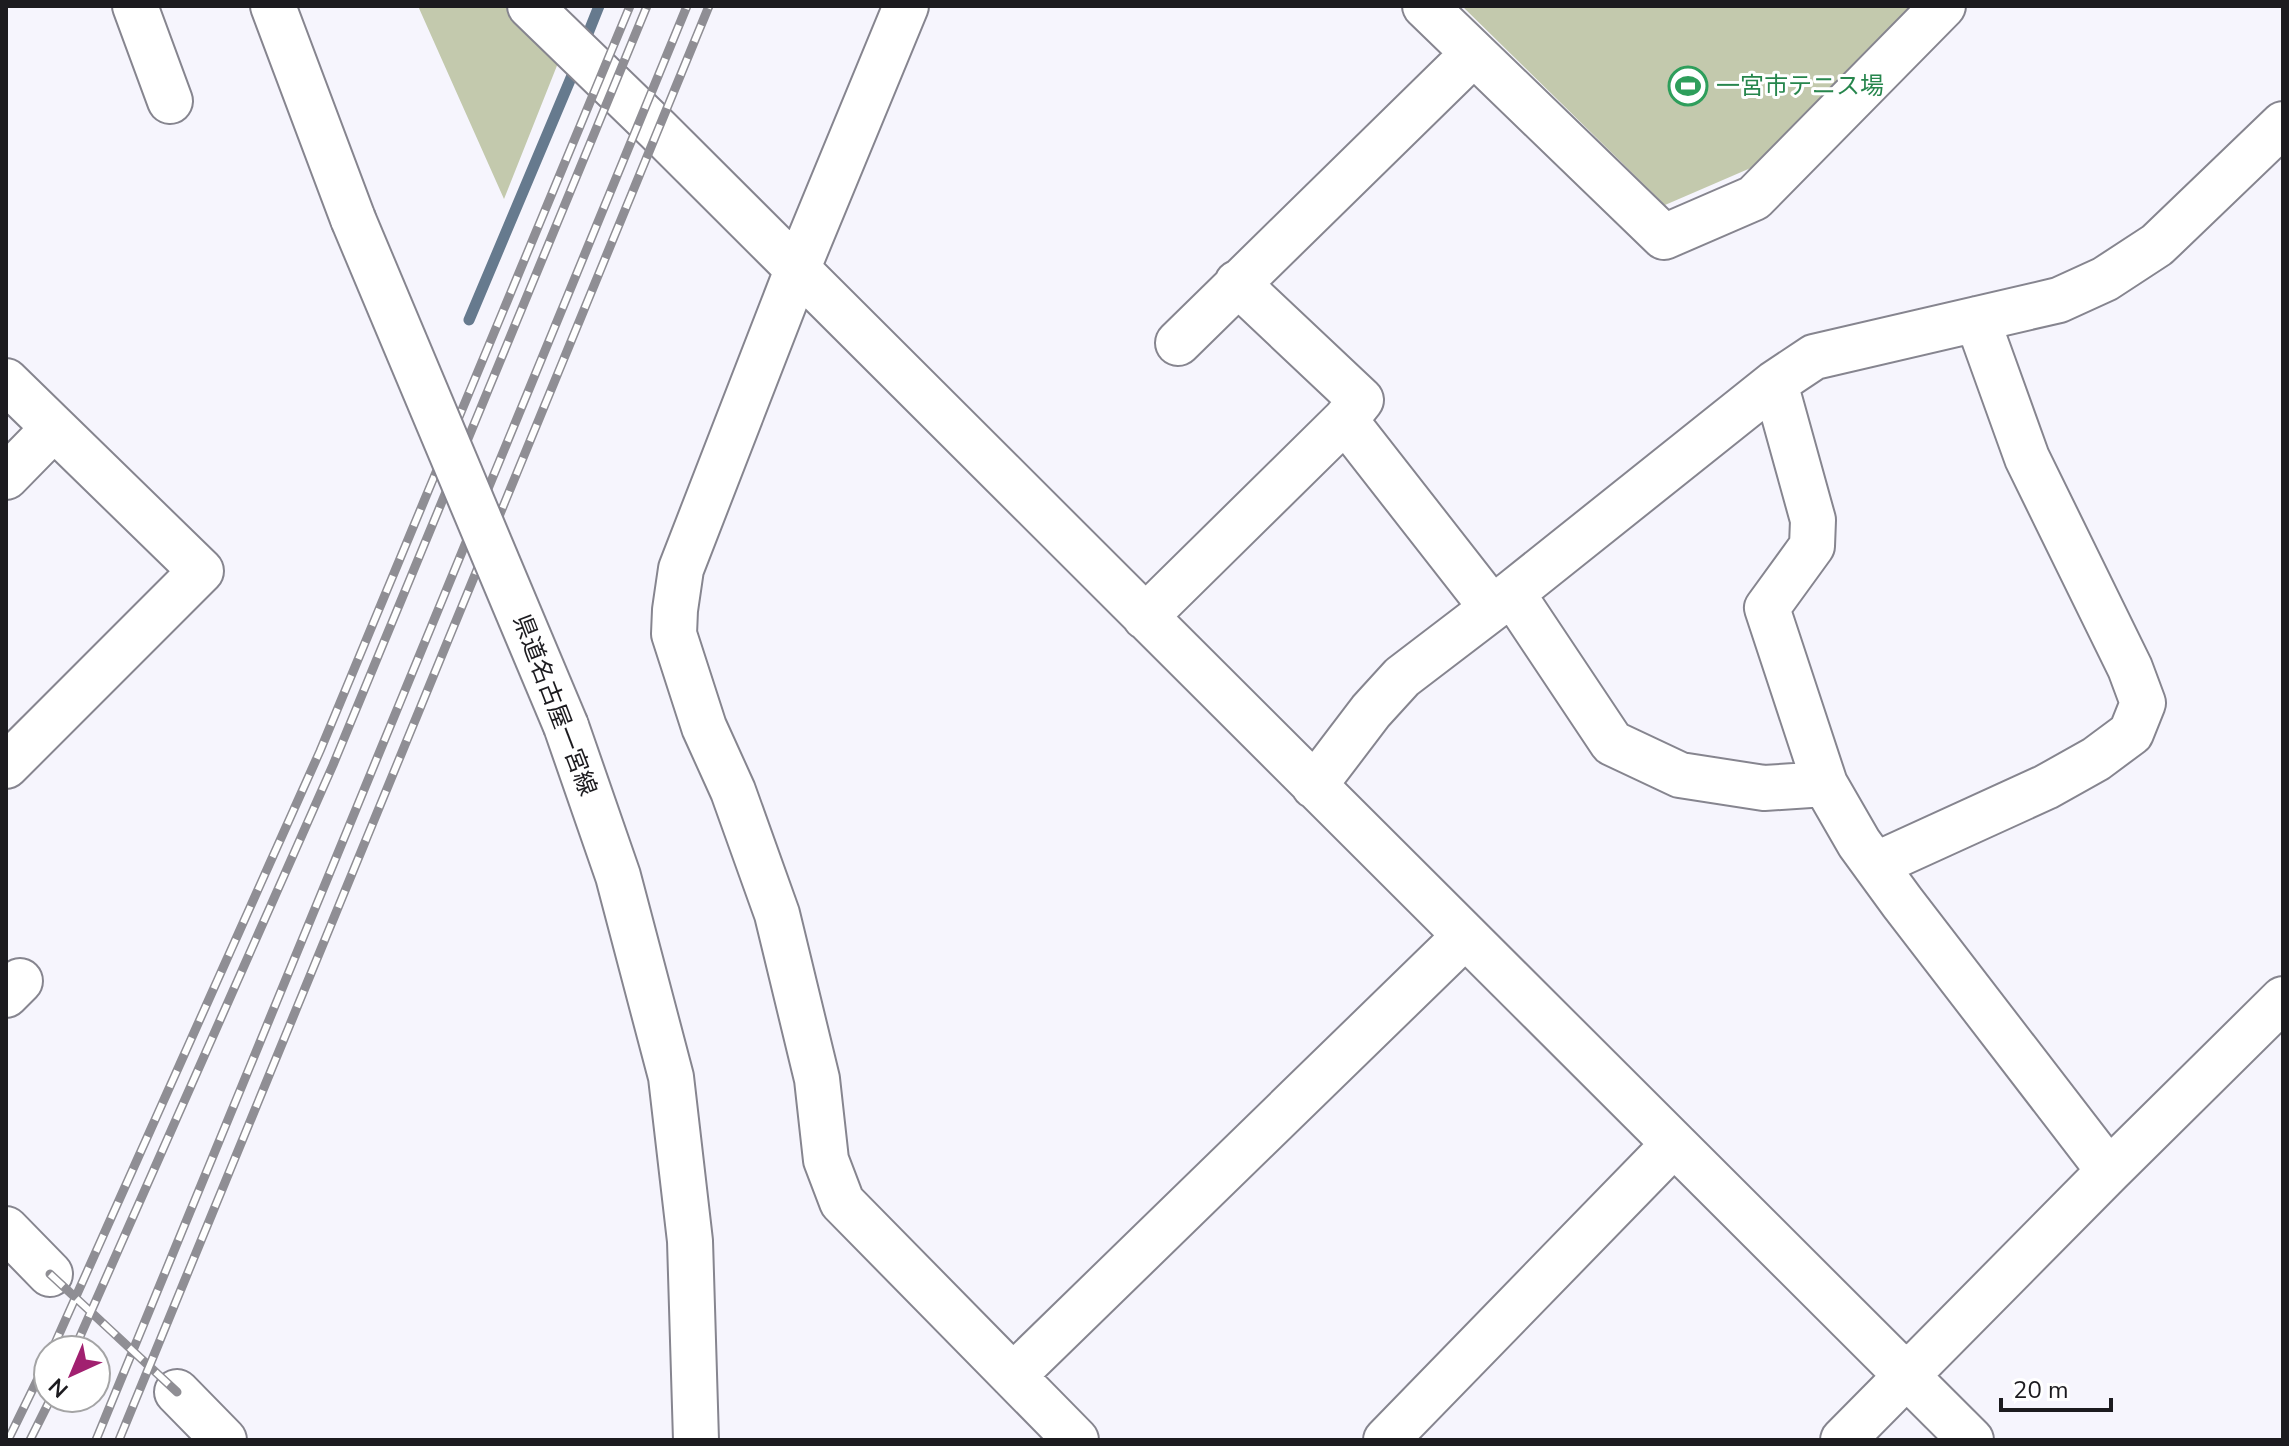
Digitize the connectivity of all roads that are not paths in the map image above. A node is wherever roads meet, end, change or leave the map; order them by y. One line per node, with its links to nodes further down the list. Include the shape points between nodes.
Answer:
1 (135, 6): 8 (street)
2 (273, 6): 35 (street, 県道名古屋一宮線, bridge, via 353,219 566,726 618,876 671,1077 690,1241)
3 (530, 6): 10 (street)
4 (906, 6): 10 (street)
5 (1425, 6): 7 (street)
6 (1943, 6): 7 (street, via 1754,198 1664,237)
7 (1473, 54): 11 (street)
8 (170, 101)
9 (2283, 124): 12 (street, via 2157,245 2105,279 2059,300)
10 (797, 270): 20 (street); 32 (street, via 681,569 674,634 777,914 817,1079 826,1160 842,1202)
11 (1237, 283): 13 (street); 16 (street, via 1361,400)
12 (1977, 319): 15 (street, via 1814,357); 24 (street, via 2027,458 2143,703 2131,733 2096,759)
13 (1178, 343)
14 (6, 381): 17 (street)
15 (1775, 383): 19 (street); 22 (street, via 1813,520 1812,546 1767,608)
16 (1345, 420): 19 (street); 20 (street)
17 (54, 428): 18 (street); 21 (street, via 201,571)
18 (6, 477)
19 (1502, 600): 22 (street, via 1612,743 1680,775 1764,788); 23 (street, via 1402,677)
20 (1145, 617): 23 (street)
21 (6, 766)
22 (1825, 784): 24 (street)
23 (1314, 786): 25 (street)
24 (1875, 865): 28 (street)
25 (1465, 936): 27 (street); 32 (street)
26 (2283, 999): 28 (street)
27 (1674, 1144): 31 (street); 37 (street)
28 (2109, 1171): 31 (street)
29 (6, 1229): 30 (street)
30 (50, 1274)
31 (1906, 1375): 38 (street); 39 (street)
32 (1013, 1376): 36 (street)
33 (177, 1392): 34 (street)
34 (224, 1440)
35 (696, 1440)
36 (1076, 1440)
37 (1386, 1440)
38 (1843, 1440)
39 (1971, 1440)

